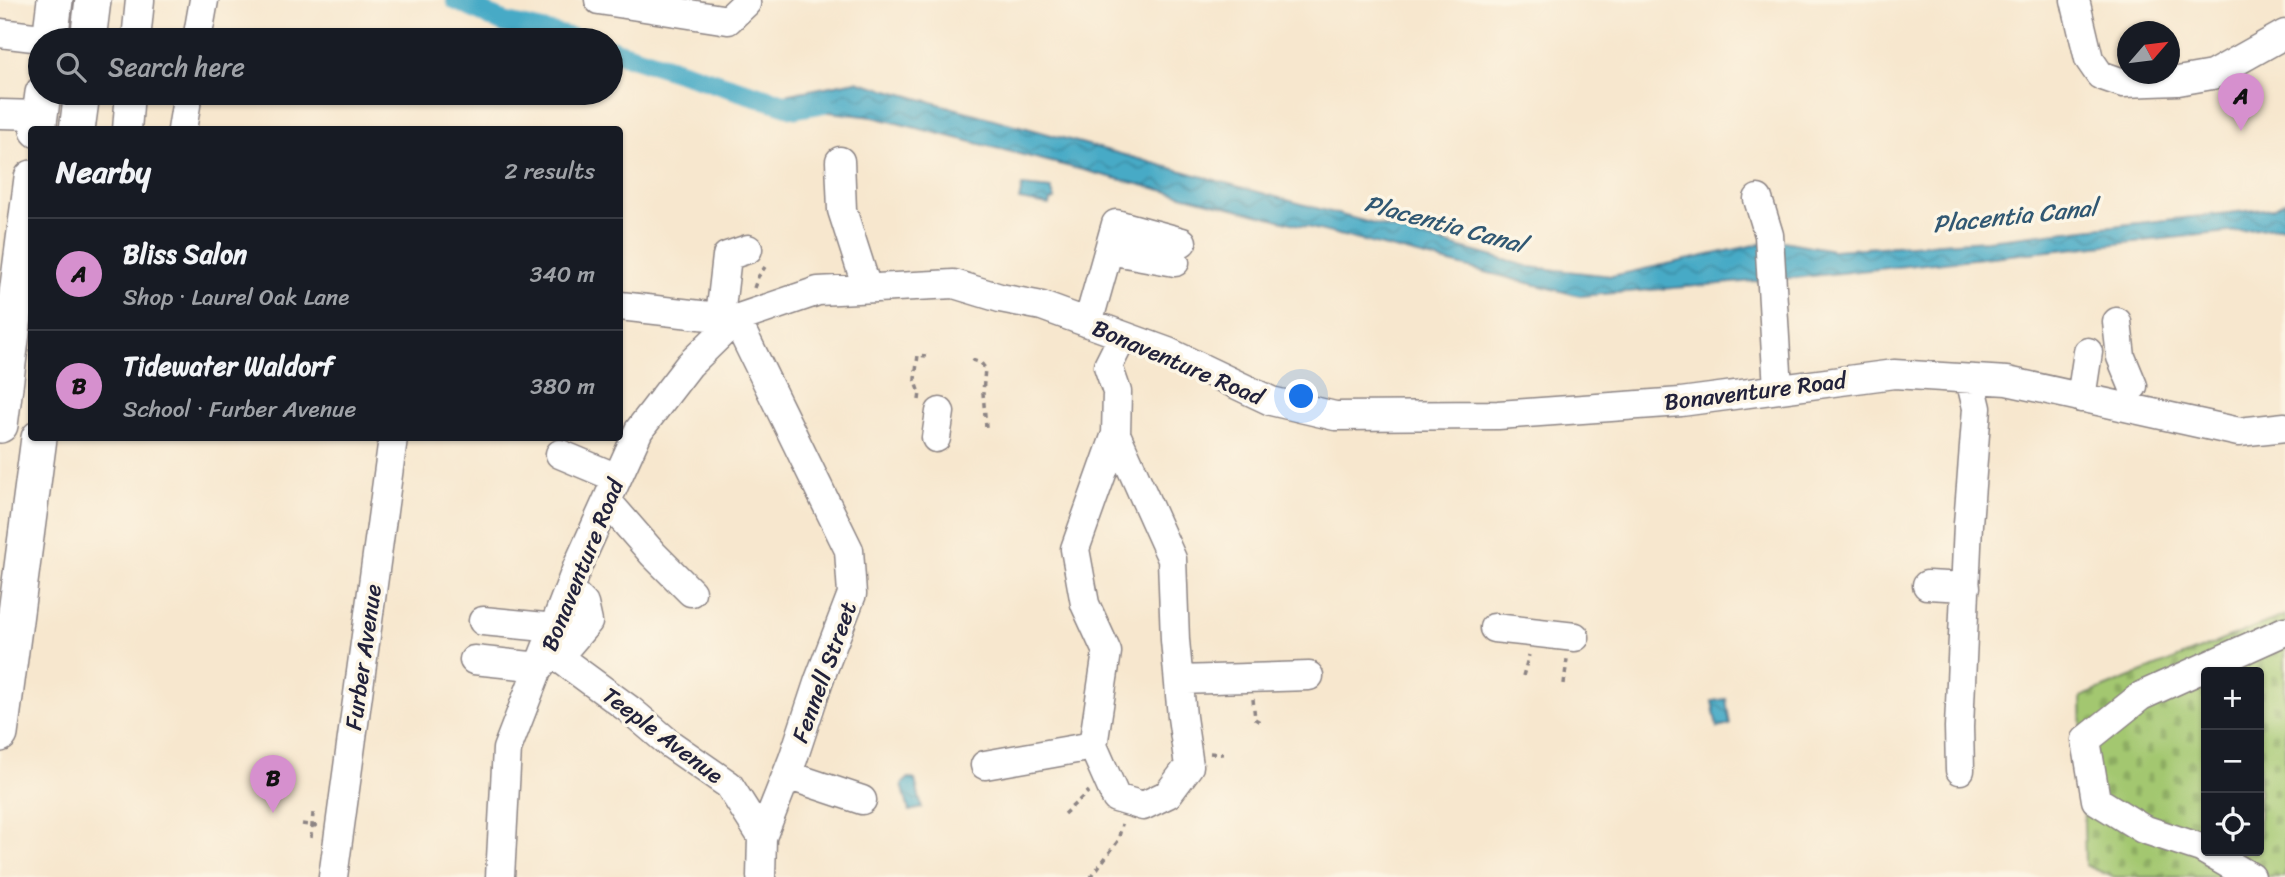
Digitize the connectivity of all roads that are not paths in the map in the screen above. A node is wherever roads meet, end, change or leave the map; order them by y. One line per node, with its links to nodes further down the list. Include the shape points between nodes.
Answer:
1 (55, 0): 8 (main road)
2 (93, 0): 9 (main road)
3 (140, 0): 10 (street)
4 (204, 0): 11 (street)
5 (599, 0): 6 (street, via 728,20)
6 (745, 0)
7 (2075, 0): 13 (street, via 2089,59 2100,75 2123,83 2212,75)
8 (52, 28)
9 (90, 28)
10 (137, 28)
11 (199, 28)
12 (0, 33): 14 (street)
13 (2285, 34)
14 (28, 37)
15 (80, 105): 20 (main road)
16 (130, 105): 21 (street)
17 (186, 105): 22 (street)
18 (40, 112): 19 (street)
19 (0, 114)
20 (78, 126)
21 (127, 126)
22 (182, 126)
23 (840, 161): 29 (street, via 842,210)
24 (28, 197): 26 (main road)
25 (1758, 199): 39 (street, via 1769,235)
26 (18, 243): 31 (main road)
27 (748, 249): 32 (street, via 727,256)
28 (1179, 252): 34 (street, via 1116,224)
29 (867, 288): 32 (street, Bonaventure Road, via 818,291); 34 (street, Bonaventure Road, via 954,284 1042,306)
30 (623, 306): 32 (street)
31 (7, 311): 38 (main road)
32 (728, 318): 48 (street, Bonaventure Road, via 639,430); 64 (street, Fennell Street, via 849,550 852,594 844,640)
33 (2117, 322): 40 (street, via 2121,357)
34 (1087, 323): 35 (street, Bonaventure Road)
35 (1123, 336): 39 (street, Bonaventure Road, via 1168,352 1270,401 1335,416 1498,415 1681,402); 44 (street, via 1108,366 1118,392)
36 (2088, 352): 41 (street)
37 (1970, 379): 39 (street, Bonaventure Road, via 1894,374); 41 (street, Bonaventure Road); 50 (street, via 1977,408)
38 (2, 389): 42 (main road)
39 (1778, 389)
40 (2136, 390): 41 (street, Bonaventure Road); 43 (street, Bonaventure Road, via 2239,432)
41 (2081, 398)
42 (0, 425)
43 (2285, 427)
44 (1116, 434): 59 (street, via 1172,559); 61 (street, via 1075,549 1085,604 1107,652)
45 (39, 441): 60 (main road)
46 (393, 441): 67 (street, Furber Avenue)
47 (560, 454): 48 (street)
48 (612, 489): 51 (street, via 653,554); 56 (street, Bonaventure Road, via 569,589 584,604 588,622 565,649)
49 (1927, 585): 50 (street)
50 (1966, 587): 63 (street)
51 (691, 592)
52 (483, 621): 56 (street)
53 (1494, 628): 55 (street)
54 (2285, 631): 70 (street, via 2141,696 2086,740 2096,800 2143,829 2201,848)
55 (1575, 637)
56 (548, 646): 57 (street); 66 (street, Teeple Avenue, via 729,785); 68 (street, Bonaventure Road, via 507,749)
57 (474, 660)
58 (1309, 676): 59 (street)
59 (1179, 680): 61 (street, via 1189,766 1168,794 1143,806 1116,798)
60 (0, 734)
61 (1093, 746): 62 (street)
62 (985, 765)
63 (1960, 770)
64 (787, 775): 65 (street); 66 (street, Fennell Street)
65 (862, 800)
66 (762, 836): 69 (street, Fennell Street)
67 (333, 877)
68 (500, 877)
69 (761, 877)
70 (2251, 877)

